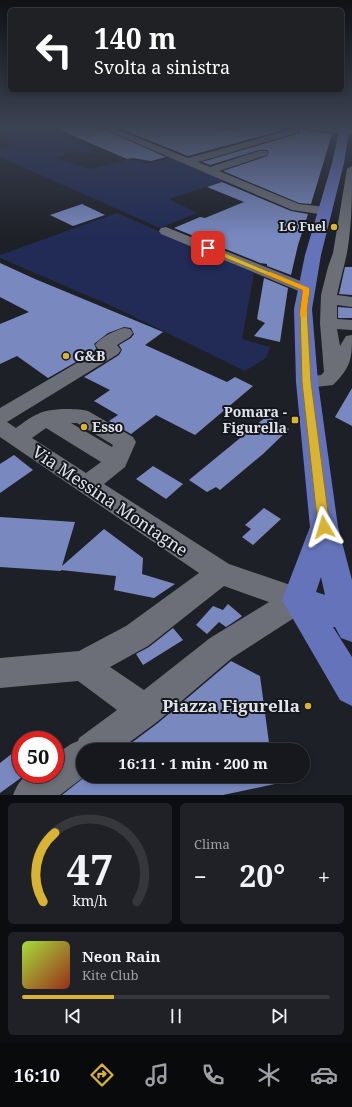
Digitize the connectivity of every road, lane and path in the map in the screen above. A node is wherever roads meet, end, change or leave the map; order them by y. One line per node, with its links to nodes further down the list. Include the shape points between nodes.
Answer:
1 (196, 164): 3 (street)
2 (229, 164): 3 (street)
3 (210, 170): 5 (street, via 296,207)
4 (349, 172): 5 (main road); 6 (street)
5 (326, 211): 11 (main road, via 313,255)
6 (349, 219): 8 (street)
7 (166, 231): 11 (street)
8 (347, 238): 9 (street)
9 (335, 267): 10 (street); 12 (street)
10 (352, 269)
11 (307, 289): 19 (main road, via 303,309)
12 (329, 299): 13 (street); 14 (street)
13 (352, 302)
14 (328, 323): 15 (street); 18 (street)
15 (352, 325)
16 (124, 333): 20 (street, via 104,345 112,350)
17 (352, 340): 18 (street)
18 (334, 373): 19 (street, via 326,381)
19 (307, 382): 23 (main road)
20 (0, 417)
21 (8, 433): 22 (street, Via Messina Montagne); 22 (street, via 46,418 117,461)
22 (87, 485): 24 (street, Via Messina Montagne)
23 (324, 527): 25 (main road); 26 (main road)
24 (220, 573): 25 (street, Via Messina Montagne); 27 (street, via 137,636)
25 (298, 600): 26 (main road); 29 (main road); 30 (street, via 221,648)
26 (349, 622)
27 (82, 666): 28 (street); 30 (street)
28 (0, 673)
29 (352, 688)
30 (145, 710): 31 (street)
31 (100, 743)
32 (76, 761): 33 (street)
33 (31, 795)

